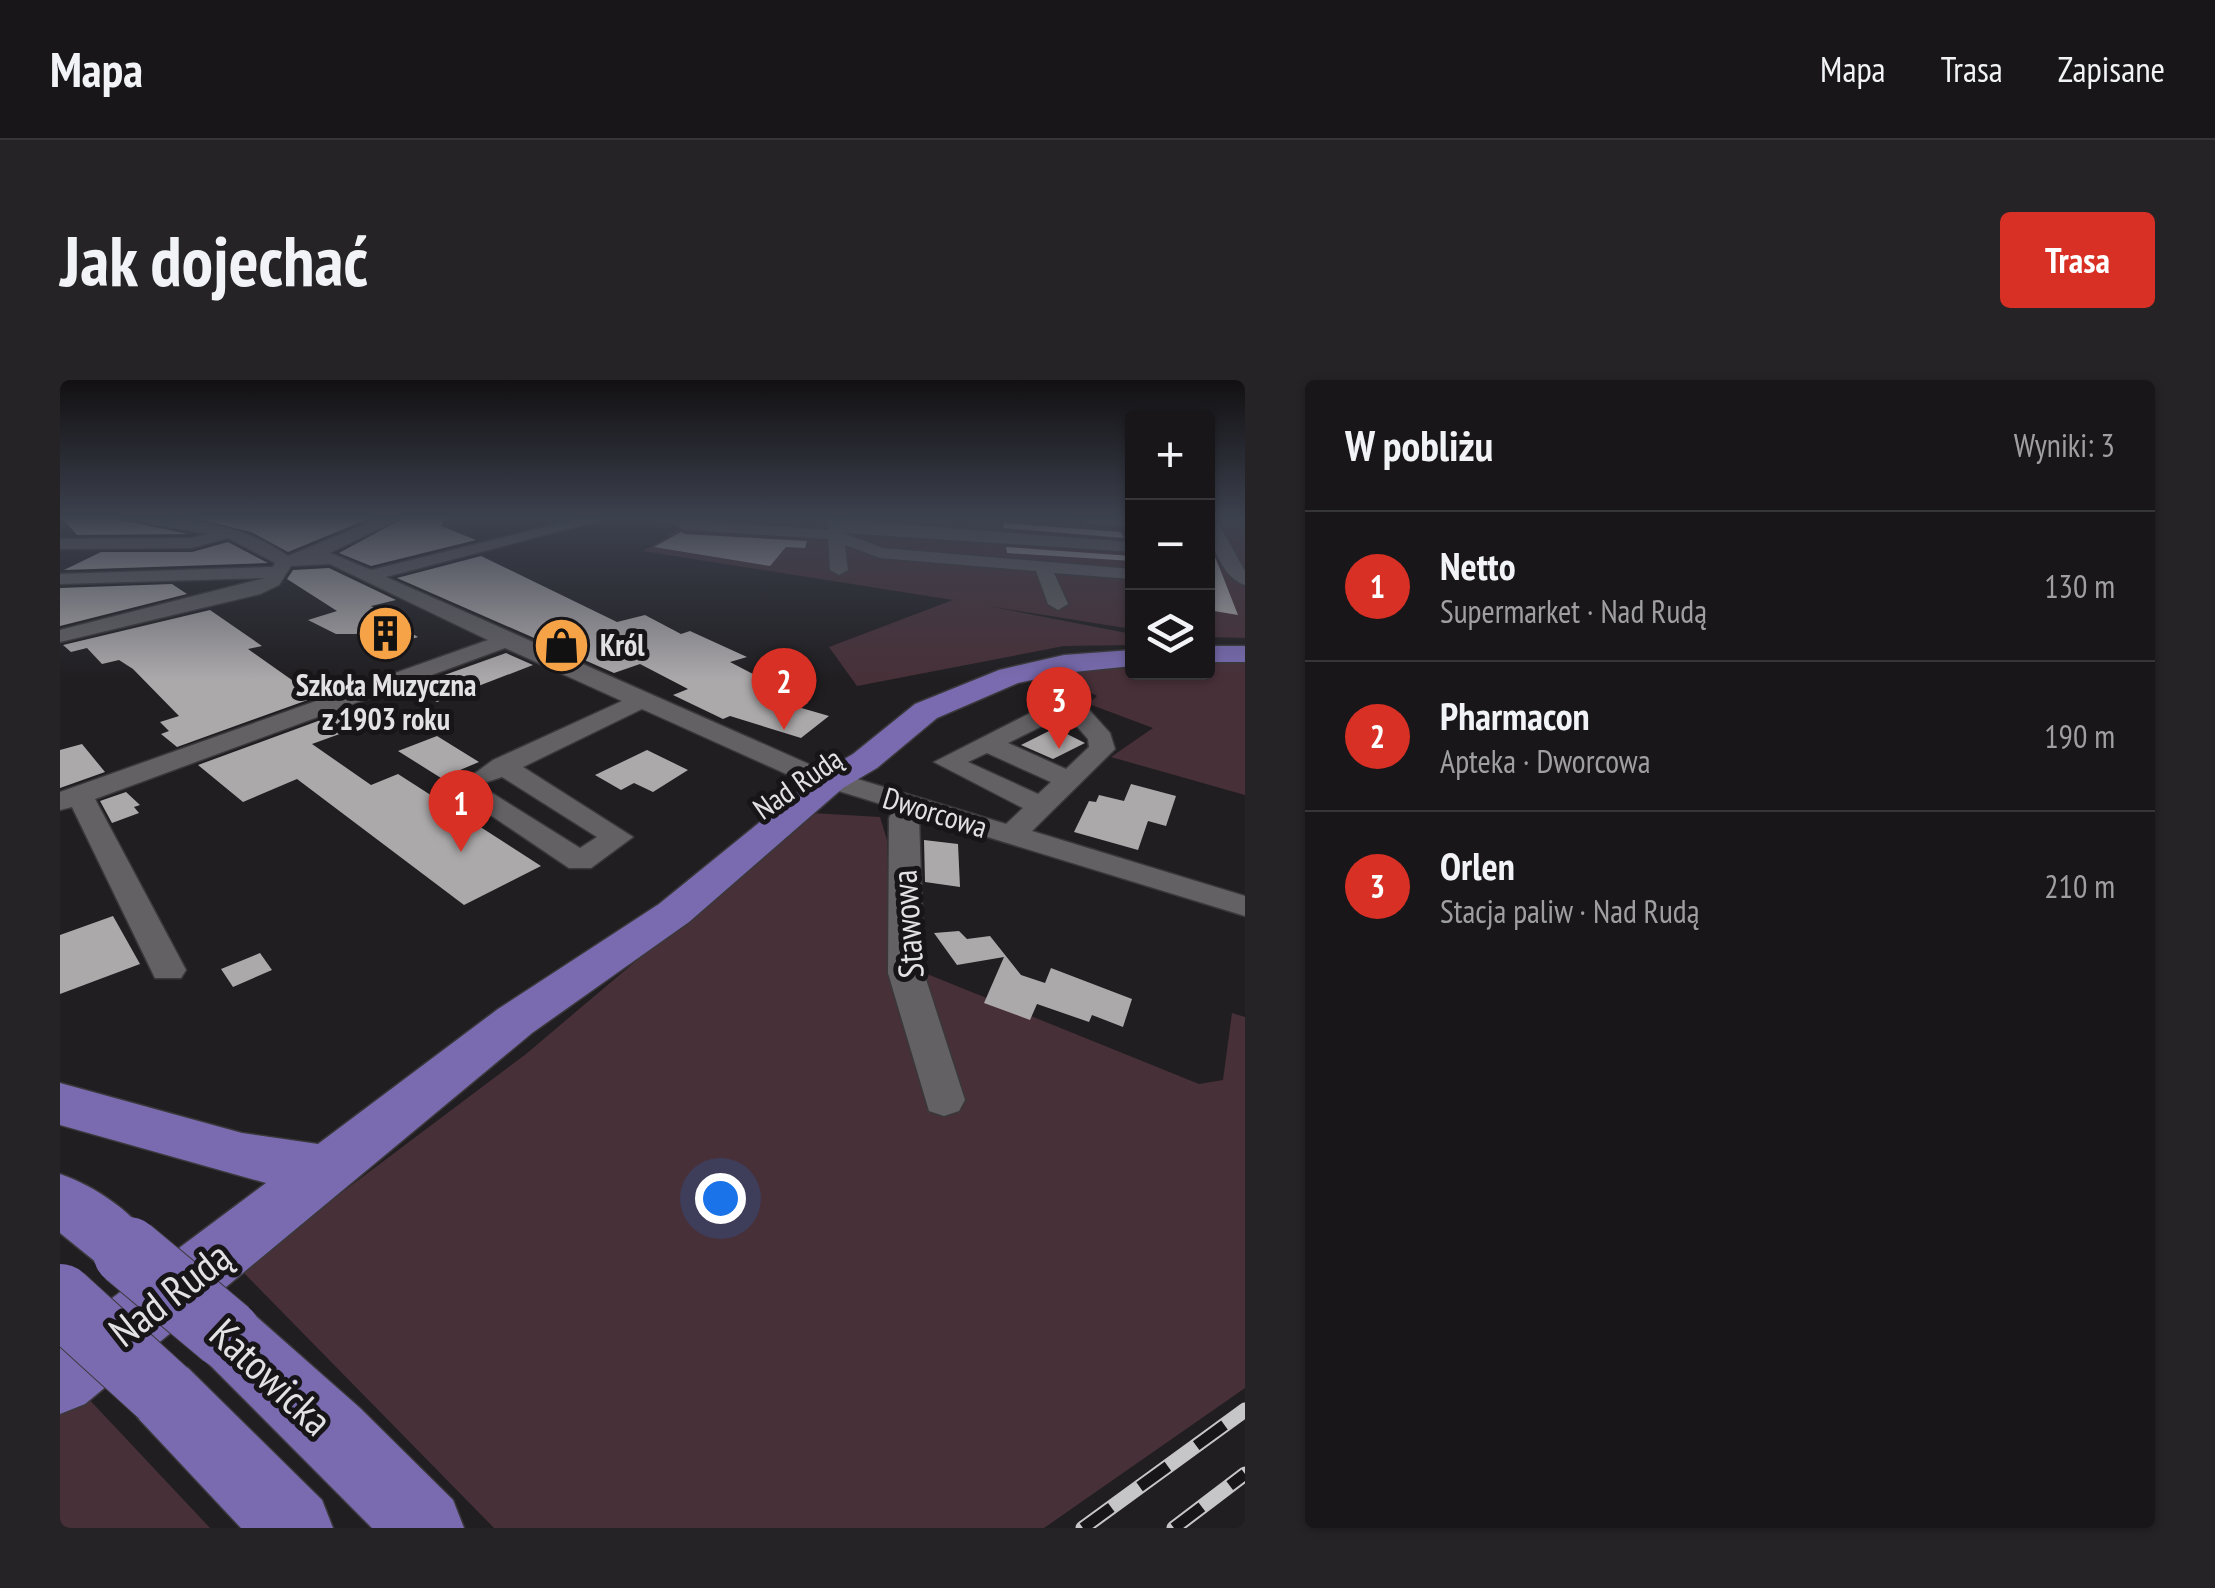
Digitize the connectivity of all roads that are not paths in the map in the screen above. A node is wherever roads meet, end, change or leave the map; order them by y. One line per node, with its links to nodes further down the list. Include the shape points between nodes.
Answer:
1 (241, 573): 6 (street)
2 (276, 573): 8 (street)
3 (316, 573): 8 (street)
4 (344, 573): 12 (street, Dworcowa)
5 (1045, 573): 10 (street)
6 (230, 574): 7 (street); 9 (street, via 252,579)
7 (60, 579)
8 (254, 589): 9 (street)
9 (226, 596): 11 (street)
10 (1058, 604)
11 (60, 636)
12 (506, 641): 18 (street, Dworcowa); 23 (street)
13 (1215, 654): 14 (main road)
14 (1245, 654)
15 (1125, 655): 21 (main road, Nad Rudą, via 1038,658 939,684 885,716)
16 (1125, 658): 17 (main road, Nad Rudą)
17 (1060, 684): 19 (street); 21 (main road, Nad Rudą, via 1000,679 926,711 865,761); 22 (street, via 1102,748)
18 (640, 701): 20 (street); 21 (street, Dworcowa)
19 (987, 743): 22 (street); 24 (street, via 947,762)
20 (502, 766): 20 (street, via 462,786 580,860 618,837)
21 (822, 778): 25 (street, Dworcowa); 31 (main road, Nad Rudą, via 674,912 515,1021)
22 (1066, 779): 24 (street)
23 (65, 799): 28 (street)
24 (1039, 805): 26 (street)
25 (910, 806): 26 (street, Dworcowa); 29 (street, Stawowa, via 902,818 906,973)
26 (1010, 836): 27 (street, Dworcowa)
27 (1245, 906)
28 (168, 970)
29 (944, 1100)
30 (60, 1104): 31 (main road, via 242,1156)
31 (330, 1168): 34 (main road, Nad Rudą)
32 (60, 1199): 36 (main road, Katowicka, bridge, via 226,1334)
33 (60, 1298): 35 (main road, bridge, via 164,1393)
34 (60, 1380)
35 (294, 1528)
36 (425, 1528)

